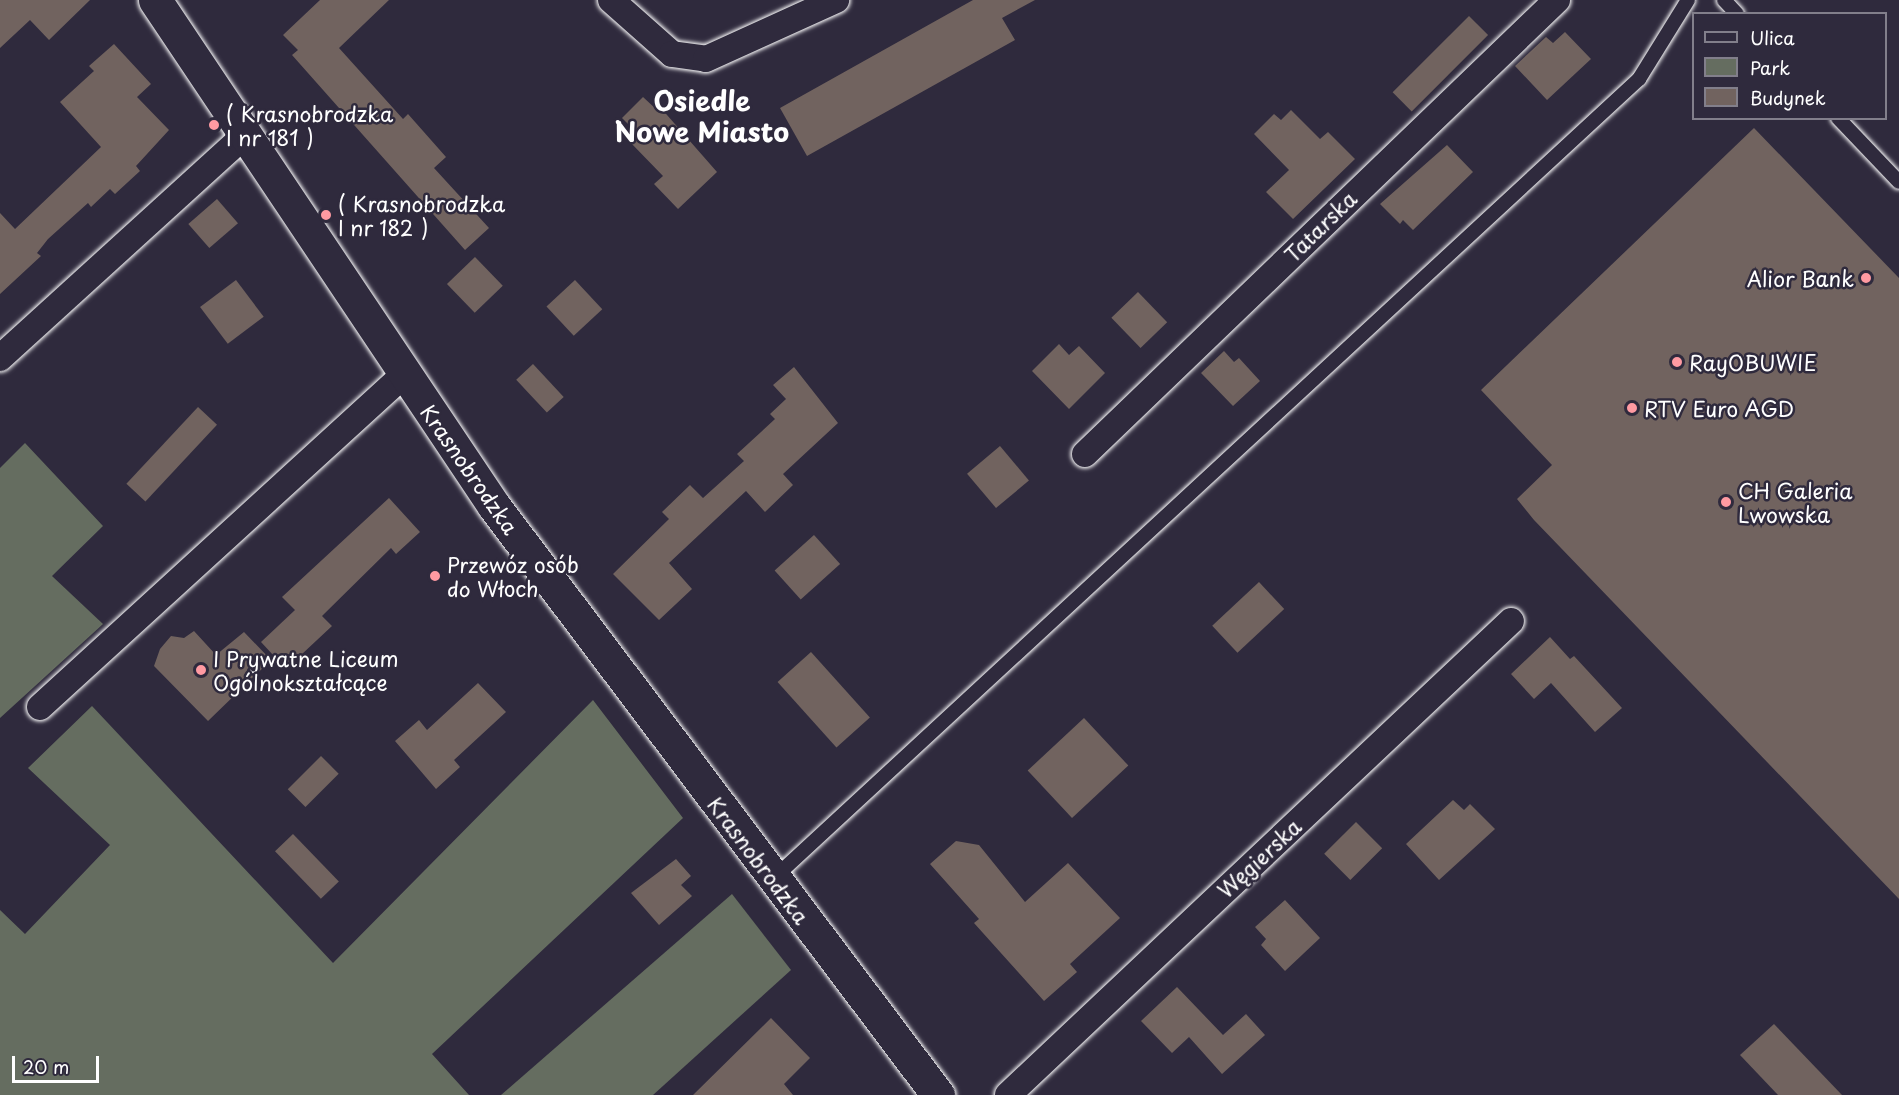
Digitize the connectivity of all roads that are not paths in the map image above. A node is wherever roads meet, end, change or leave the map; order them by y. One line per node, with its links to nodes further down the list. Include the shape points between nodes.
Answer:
1 (155, 0): 9 (street, Krasnobrodzka)
2 (611, 0): 3 (street, via 672,54 706,59)
3 (836, 0)
4 (1557, 0): 13 (street, Tatarska)
5 (1688, 0): 16 (lane, via 1639,79)
6 (1724, 0): 7 (lane)
7 (1735, 12)
8 (1840, 120): 10 (lane)
9 (244, 136): 11 (street); 12 (street, Krasnobrodzka)
10 (1899, 182)
11 (0, 358)
12 (405, 374): 15 (street); 16 (street, Krasnobrodzka, via 494,506)
13 (1085, 454)
14 (1511, 621): 18 (street, Węgierska)
15 (40, 707)
16 (772, 879): 17 (street, Krasnobrodzka)
17 (938, 1095)
18 (1008, 1095)

